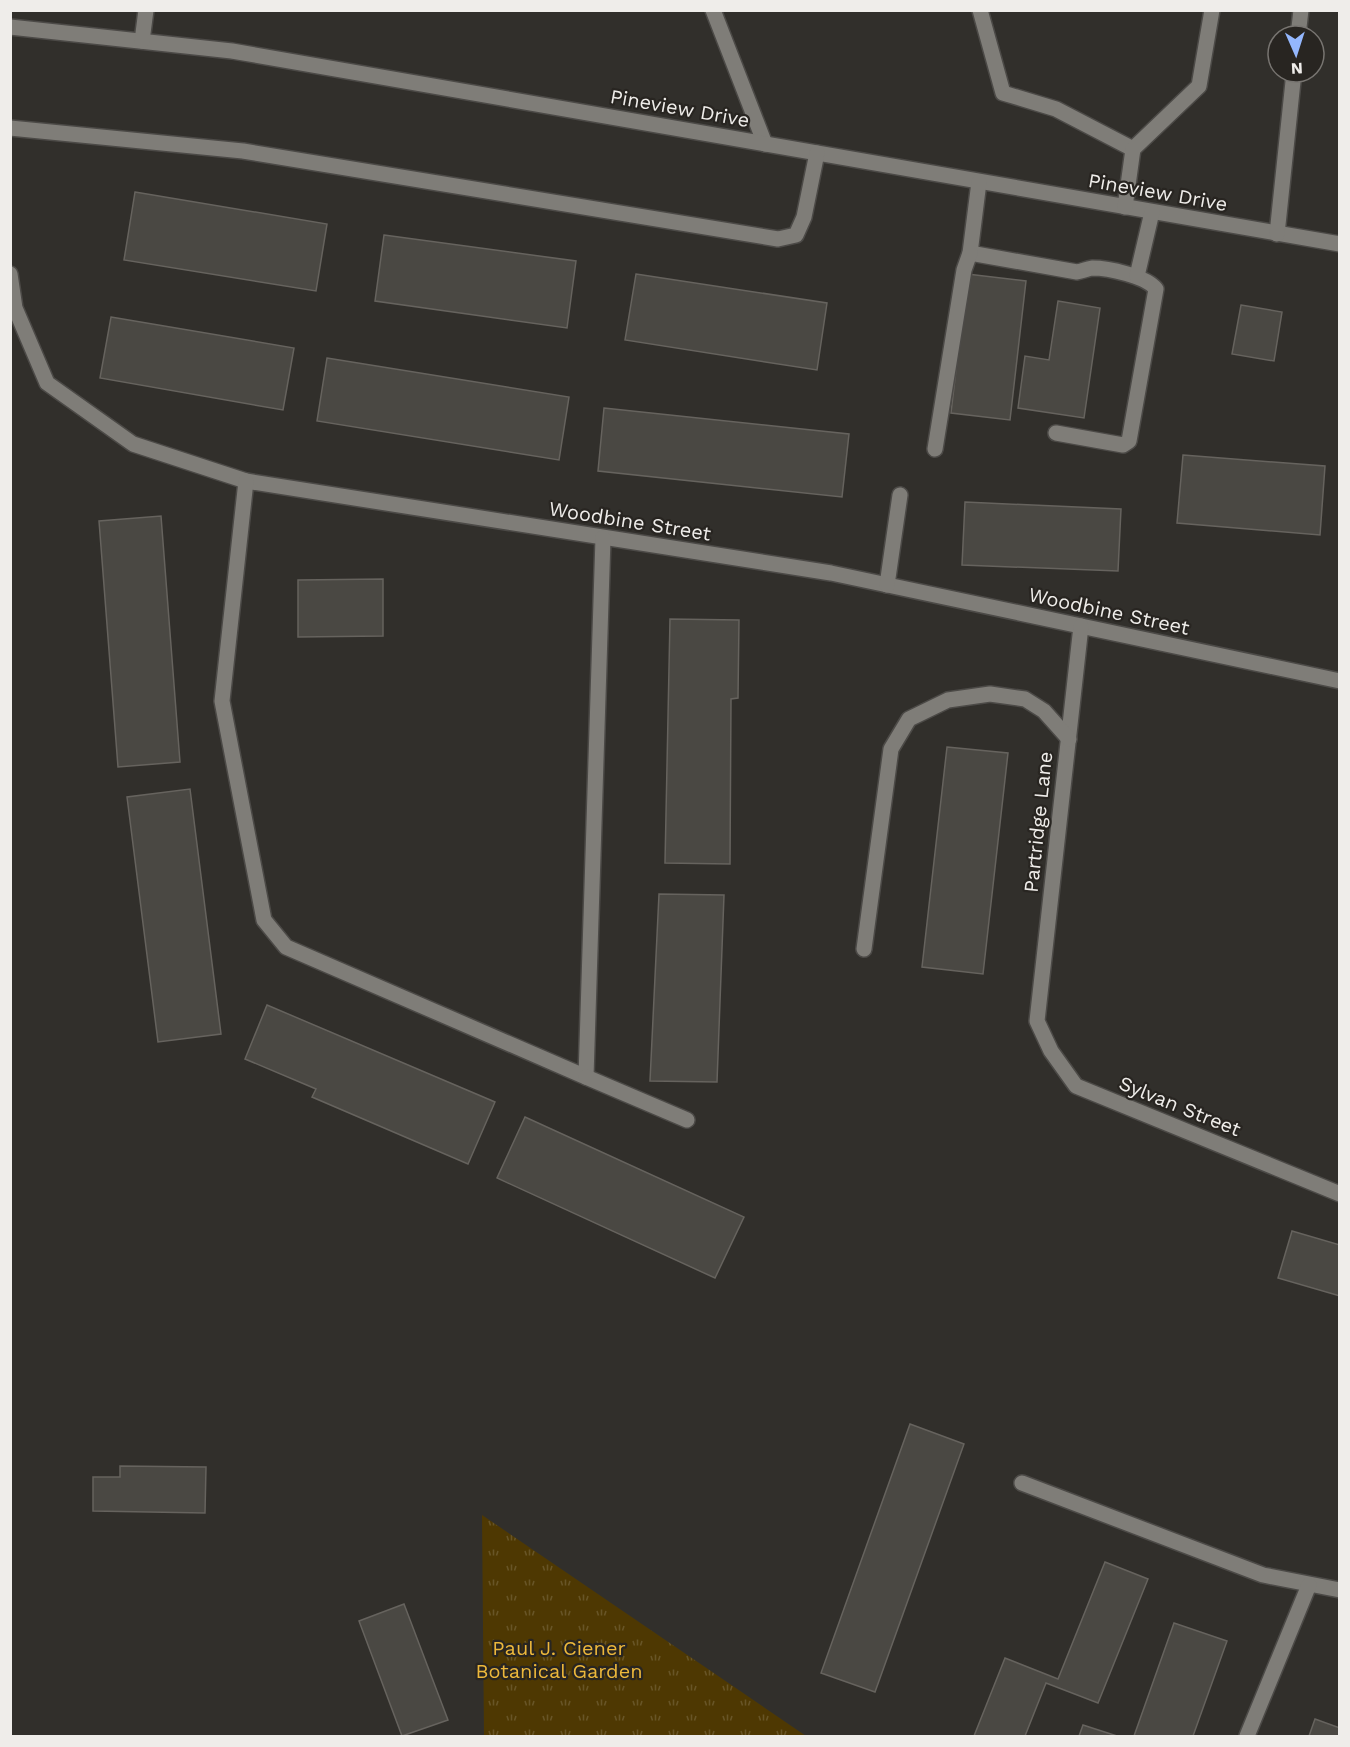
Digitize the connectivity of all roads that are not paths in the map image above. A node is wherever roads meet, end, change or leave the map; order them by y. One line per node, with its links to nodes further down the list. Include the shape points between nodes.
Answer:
1 (146, 10): 6 (street)
2 (713, 10): 9 (street)
3 (980, 10): 10 (street, via 1003,93 1056,109)
4 (1212, 10): 10 (street, via 1198,86)
5 (10, 27): 6 (street, Pineview Drive)
6 (142, 41): 9 (street, Pineview Drive, via 232,51)
7 (1293, 84): 15 (street)
8 (10, 128): 11 (street, via 243,151 778,239 796,235 804,217)
9 (765, 144): 11 (street, Pineview Drive)
10 (1133, 148): 13 (street)
11 (817, 153): 12 (street, Pineview Drive)
12 (979, 182): 13 (street, Pineview Drive); 17 (street)
13 (1125, 207): 14 (street, Pineview Drive)
14 (1152, 212): 15 (street, Pineview Drive); 19 (street)
15 (1277, 234): 16 (street, Pineview Drive)
16 (1340, 244)
17 (970, 253): 19 (street, via 1077,272 1092,268); 21 (street)
18 (10, 274): 22 (street, Woodbine Street, via 15,308 47,383 133,444)
19 (1137, 276): 20 (street, via 1156,289 1129,441 1123,445)
20 (1056, 434)
21 (935, 449)
22 (246, 482): 24 (street, Woodbine Street); 31 (street, via 222,702 264,920 286,947)
23 (900, 495): 25 (street)
24 (603, 538): 25 (street, Woodbine Street); 31 (street)
25 (887, 585): 26 (street, Woodbine Street)
26 (1081, 626): 27 (street, Woodbine Street); 28 (street, Partridge Lane)
27 (1340, 681)
28 (1069, 739): 29 (street, via 1044,711 1025,699 990,694 948,700 909,719 891,749); 30 (street, Partridge Lane)
29 (864, 949)
30 (1037, 1021): 33 (street, Sylvan Street, via 1051,1051 1076,1086)
31 (585, 1077): 32 (street)
32 (687, 1120)
33 (1340, 1194)
34 (1022, 1483): 35 (street, via 1263,1575)
35 (1309, 1585): 36 (street); 37 (street)
36 (1340, 1590)
37 (1247, 1737)

